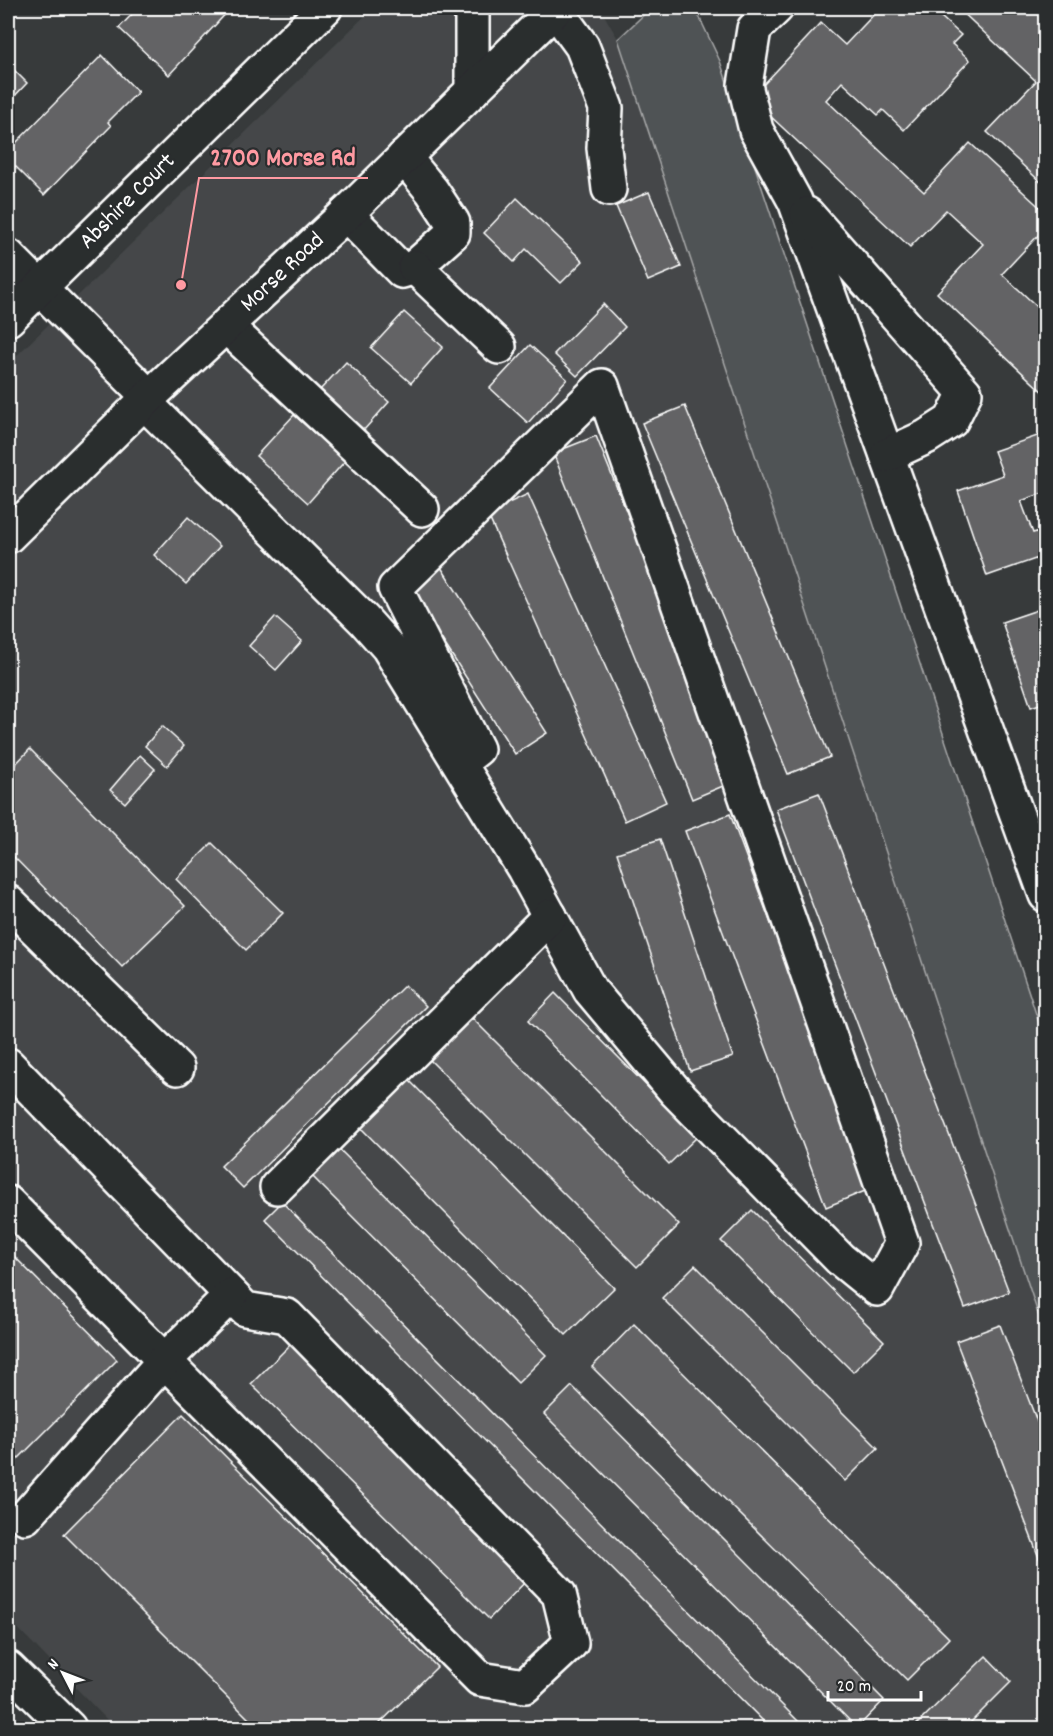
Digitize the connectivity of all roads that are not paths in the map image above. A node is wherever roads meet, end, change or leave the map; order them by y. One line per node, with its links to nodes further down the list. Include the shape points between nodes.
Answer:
1 (325, 8): 12 (street, Abshire Court)
2 (472, 8): 5 (street)
3 (556, 8): 5 (street, Morse Road); 7 (street, via 582,46 606,108 604,148)
4 (776, 8): 8 (street, via 753,29 745,85 756,130)
5 (472, 91): 6 (street, Morse Road)
6 (404, 157): 9 (street, Morse Road); 11 (street, via 453,223 453,233)
7 (609, 189)
8 (795, 201): 17 (street); 17 (street, via 965,393 951,421)
9 (346, 214): 11 (street, via 402,271); 14 (street, Morse Road)
10 (8, 256): 12 (street)
11 (414, 267): 15 (street)
12 (40, 288): 13 (street, Abshire Court); 16 (street)
13 (8, 320)
14 (226, 326): 16 (street, Morse Road); 18 (street)
15 (499, 347)
16 (147, 400): 19 (street, Morse Road); 20 (street, via 388,647)
17 (887, 455): 21 (street)
18 (422, 509)
19 (8, 536)
20 (459, 763): 23 (street); 23 (street, via 477,749 395,588 602,386 902,1243 877,1289 840,1259 675,1091 590,990)
21 (1046, 895)
22 (8, 902): 25 (street)
23 (550, 916): 26 (street)
24 (8, 1065): 28 (street)
25 (177, 1068)
26 (277, 1187)
27 (8, 1203): 29 (street)
28 (231, 1295): 29 (street); 29 (street, via 245,1309 287,1316 559,1594 571,1643 525,1686 480,1679)
29 (164, 1361): 30 (street)
30 (25, 1517)
31 (8, 1668): 32 (street)
32 (69, 1728)

